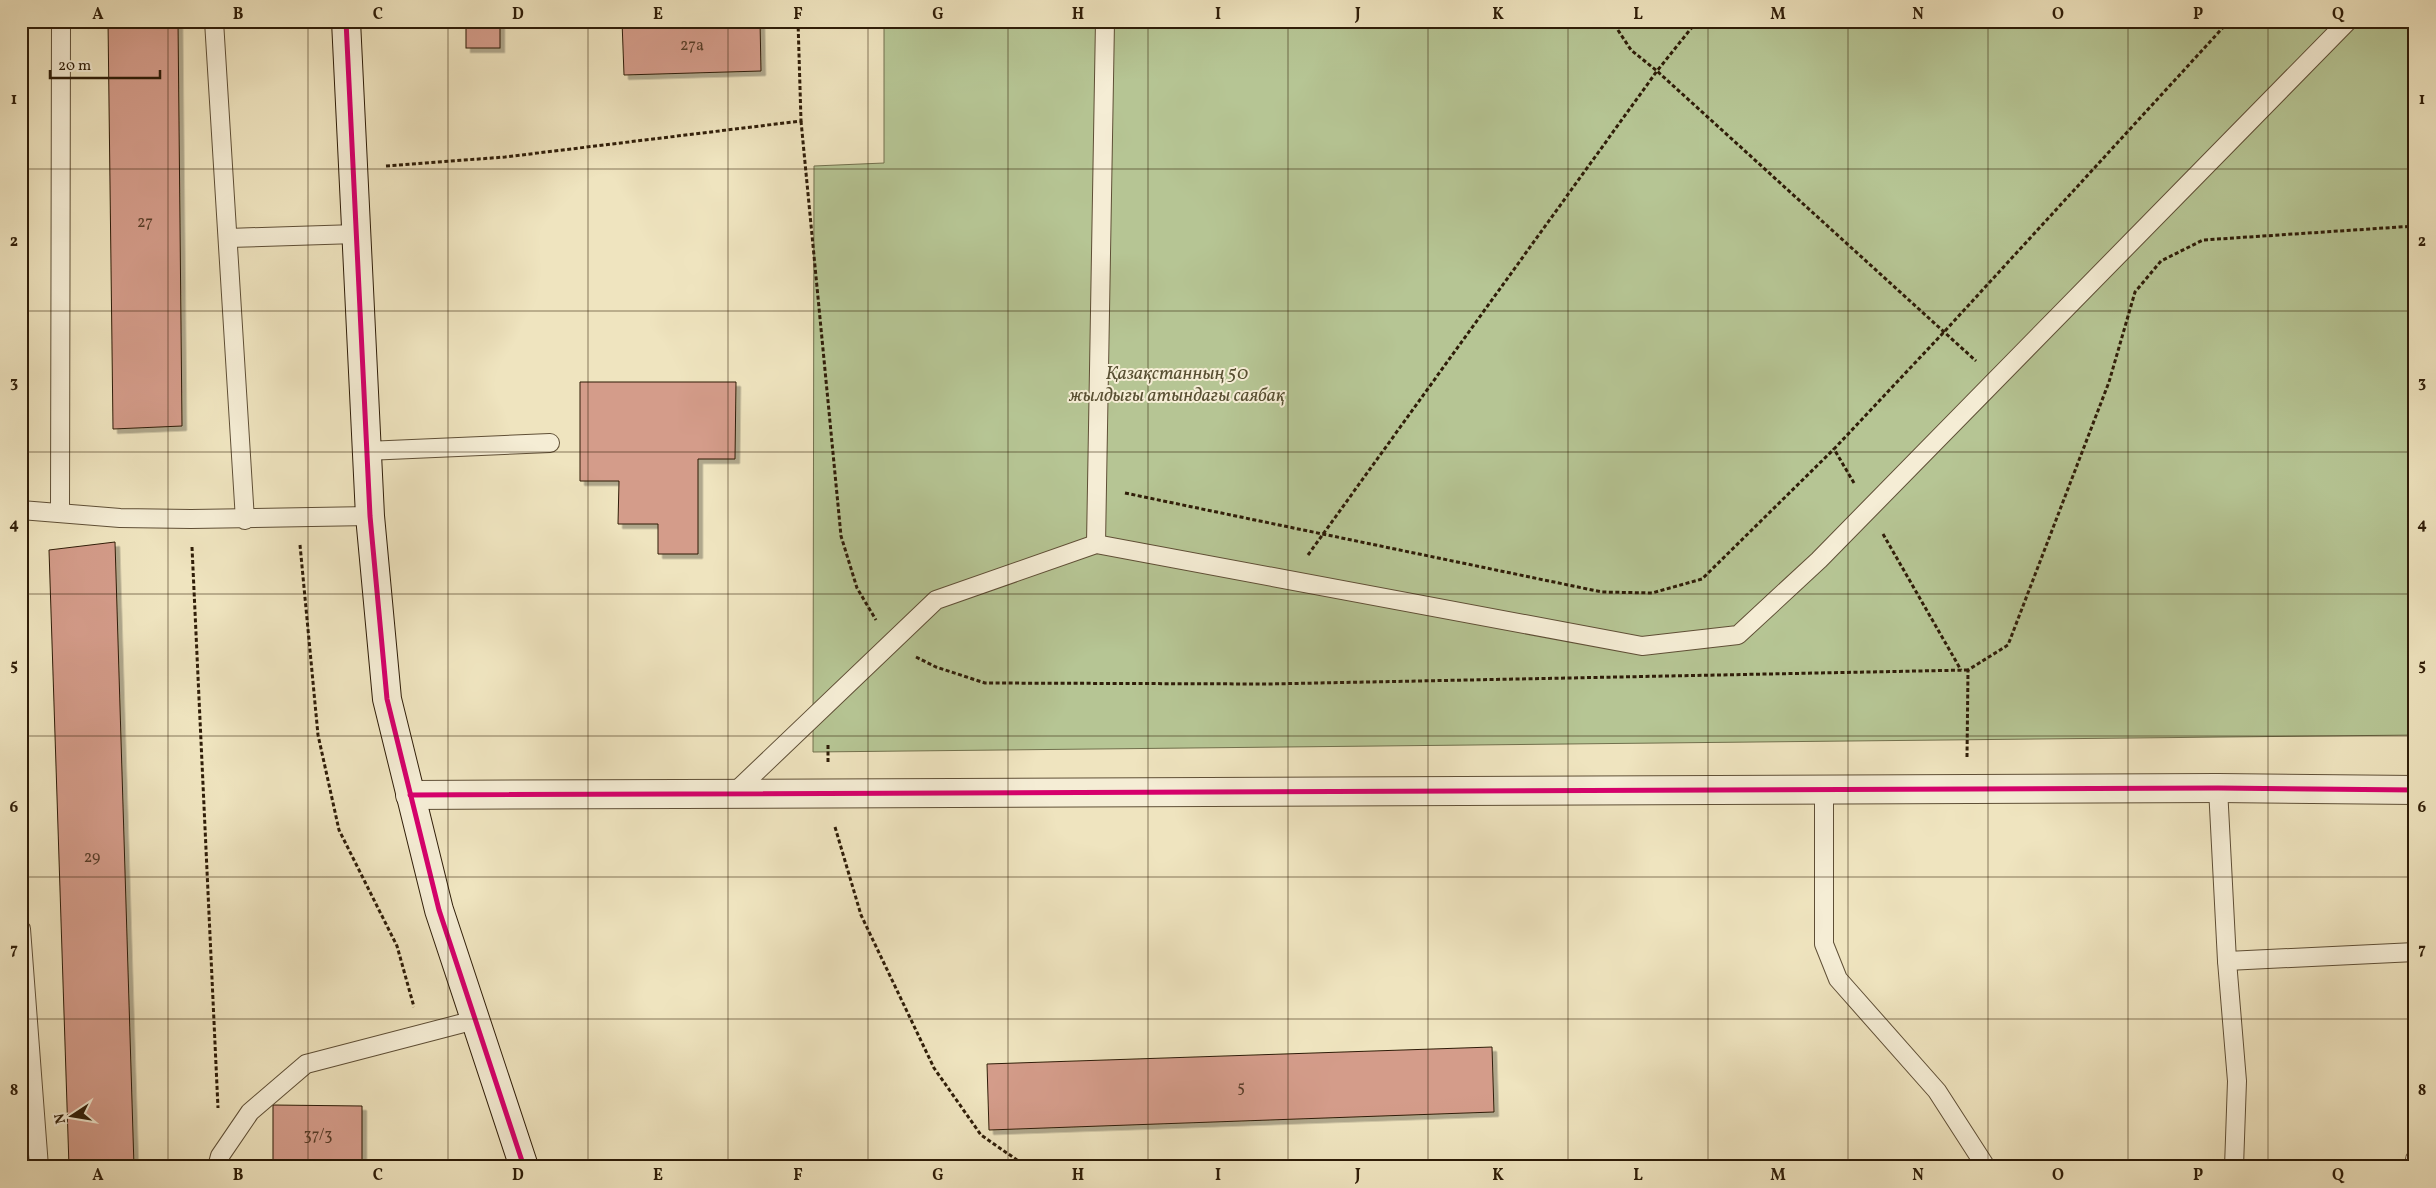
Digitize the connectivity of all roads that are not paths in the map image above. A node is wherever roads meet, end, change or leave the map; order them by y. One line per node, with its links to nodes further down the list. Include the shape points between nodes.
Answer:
1 (61, 21): 11 (lane)
2 (214, 21): 7 (lane)
3 (346, 21): 6 (street)
4 (1105, 21): 14 (lane)
5 (2348, 21): 14 (lane, via 1869,510 1738,635 1642,646)
6 (356, 234): 7 (lane); 9 (street)
7 (228, 238): 13 (lane)
8 (550, 443): 9 (lane)
9 (366, 451): 12 (street)
10 (21, 510): 11 (lane)
11 (60, 513): 13 (lane, via 120,518)
12 (370, 516): 13 (lane); 19 (street, via 387,699)
13 (245, 520)
14 (1096, 544): 18 (lane, via 936,600)
15 (2218, 788): 16 (street); 17 (street); 22 (lane)
16 (1824, 790): 18 (street); 28 (lane, via 1824,944 1838,979 1937,1091)
17 (2415, 790)
18 (734, 793): 19 (street)
19 (410, 795): 23 (street, via 439,910)
20 (21, 929): 26 (lane)
21 (2415, 952): 22 (lane)
22 (2227, 961): 29 (lane, via 2237,1081)
23 (475, 1020): 25 (lane, via 306,1064 250,1112); 27 (street)
24 (2415, 1159): 30 (lane)
25 (218, 1161)
26 (39, 1167)
27 (524, 1167)
28 (1986, 1167)
29 (2234, 1167)
30 (2415, 1167)

